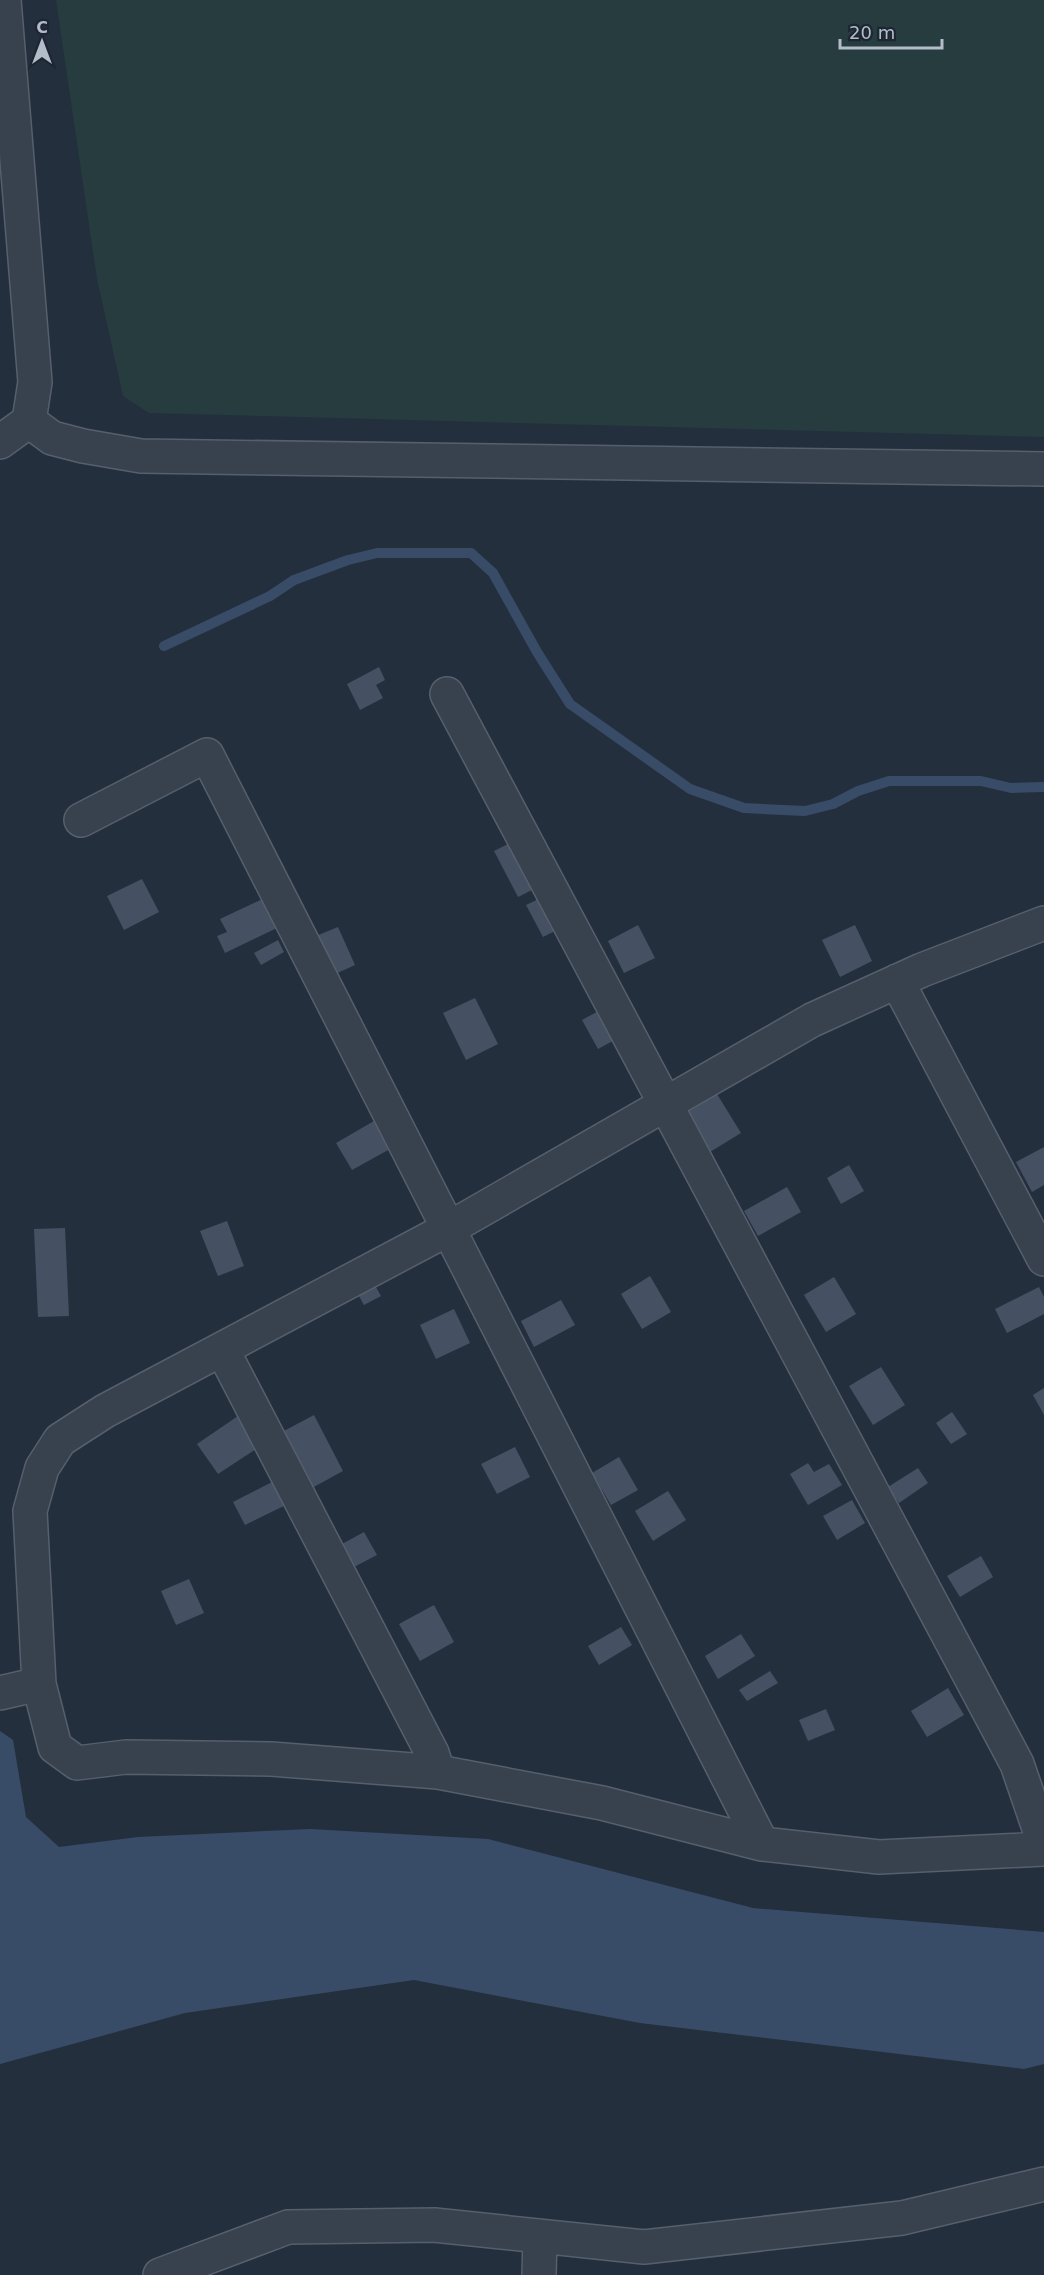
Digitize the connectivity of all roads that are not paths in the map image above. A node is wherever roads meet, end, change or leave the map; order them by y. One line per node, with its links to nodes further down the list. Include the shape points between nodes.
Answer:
1 (4, 0): 2 (street, via 35,382)
2 (28, 421): 3 (street); 4 (street, via 52,438 141,456)
3 (0, 442)
4 (1044, 469)
5 (447, 694): 9 (street)
6 (81, 820): 10 (street, via 207,755)
7 (1044, 923): 8 (street)
8 (897, 981): 9 (street, via 812,1020); 11 (street)
9 (664, 1103): 10 (street); 16 (street, via 1017,1764)
10 (448, 1229): 12 (street); 17 (street)
11 (1044, 1259)
12 (222, 1349): 13 (street, via 105,1411 60,1440 42,1468 30,1511); 15 (street, via 432,1753)
13 (39, 1684): 14 (street); 15 (street, via 55,1747 77,1763 126,1757 271,1759)
14 (0, 1693)
15 (438, 1772): 17 (street, via 602,1803)
16 (1044, 1843)
17 (762, 1844): 18 (street, via 879,1857)
18 (1044, 1849)
19 (1044, 2184): 20 (street, via 902,2218 644,2247)
20 (540, 2236): 21 (street, via 434,2226 288,2227); 22 (street)
21 (160, 2275)
22 (539, 2275)

